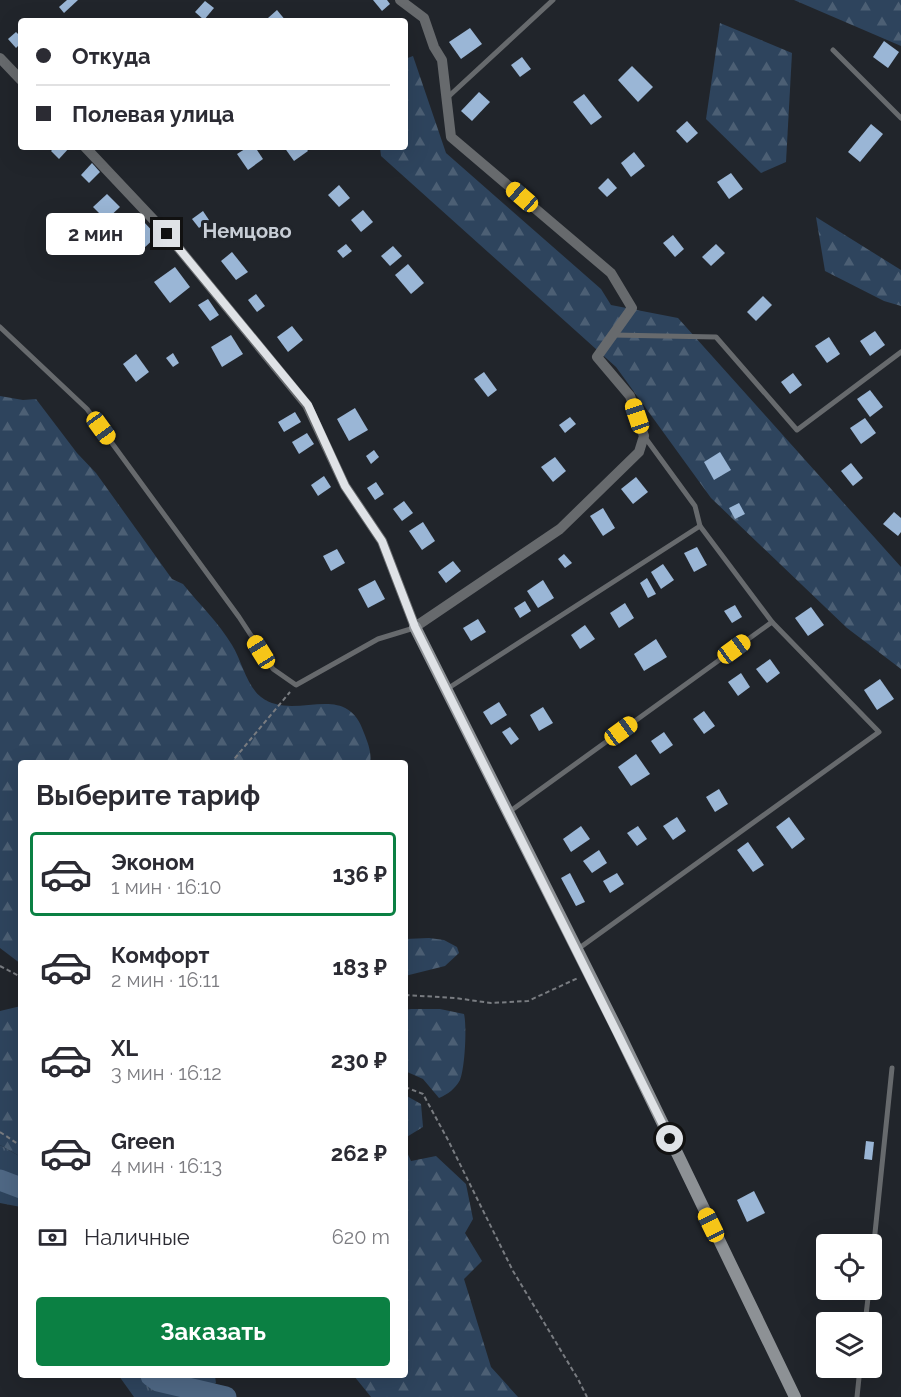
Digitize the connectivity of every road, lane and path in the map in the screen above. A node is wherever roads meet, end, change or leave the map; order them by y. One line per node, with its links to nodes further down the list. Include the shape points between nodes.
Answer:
1 (400, 0): 6 (street, via 424,18 442,60)
2 (553, 0): 6 (lane)
3 (833, 50): 7 (lane)
4 (0, 58): 5 (street)
5 (18, 77)
6 (446, 99): 10 (street, via 451,137 611,273 632,309)
7 (901, 118)
8 (88, 150): 15 (street, via 167,234 308,405 345,486 382,541)
9 (0, 327): 16 (lane, via 87,410 273,669)
10 (613, 335): 11 (lane, via 716,337 797,430); 12 (street, via 597,357 630,396)
11 (901, 352)
12 (644, 436): 13 (lane, via 694,506); 15 (street, via 639,452 560,529)
13 (700, 526): 14 (lane); 17 (lane)
14 (772, 622): 19 (lane); 20 (lane, via 879,732)
15 (415, 627): 16 (lane, via 378,639); 17 (street)
16 (296, 685): 18 (path)
17 (446, 689): 19 (street)
18 (233, 760)
19 (508, 812): 20 (street)
20 (577, 950): 22 (street)
21 (0, 966): 23 (path)
22 (589, 973): 24 (path, via 528,1001 491,1003); 32 (street)
23 (18, 975)
24 (408, 995)
25 (892, 1068): 29 (lane)
26 (408, 1088): 31 (path, via 423,1094 513,1271)
27 (0, 1132): 28 (path)
28 (18, 1144)
29 (875, 1234)
30 (859, 1378): 33 (lane)
31 (587, 1397)
32 (795, 1397)
33 (857, 1397)

